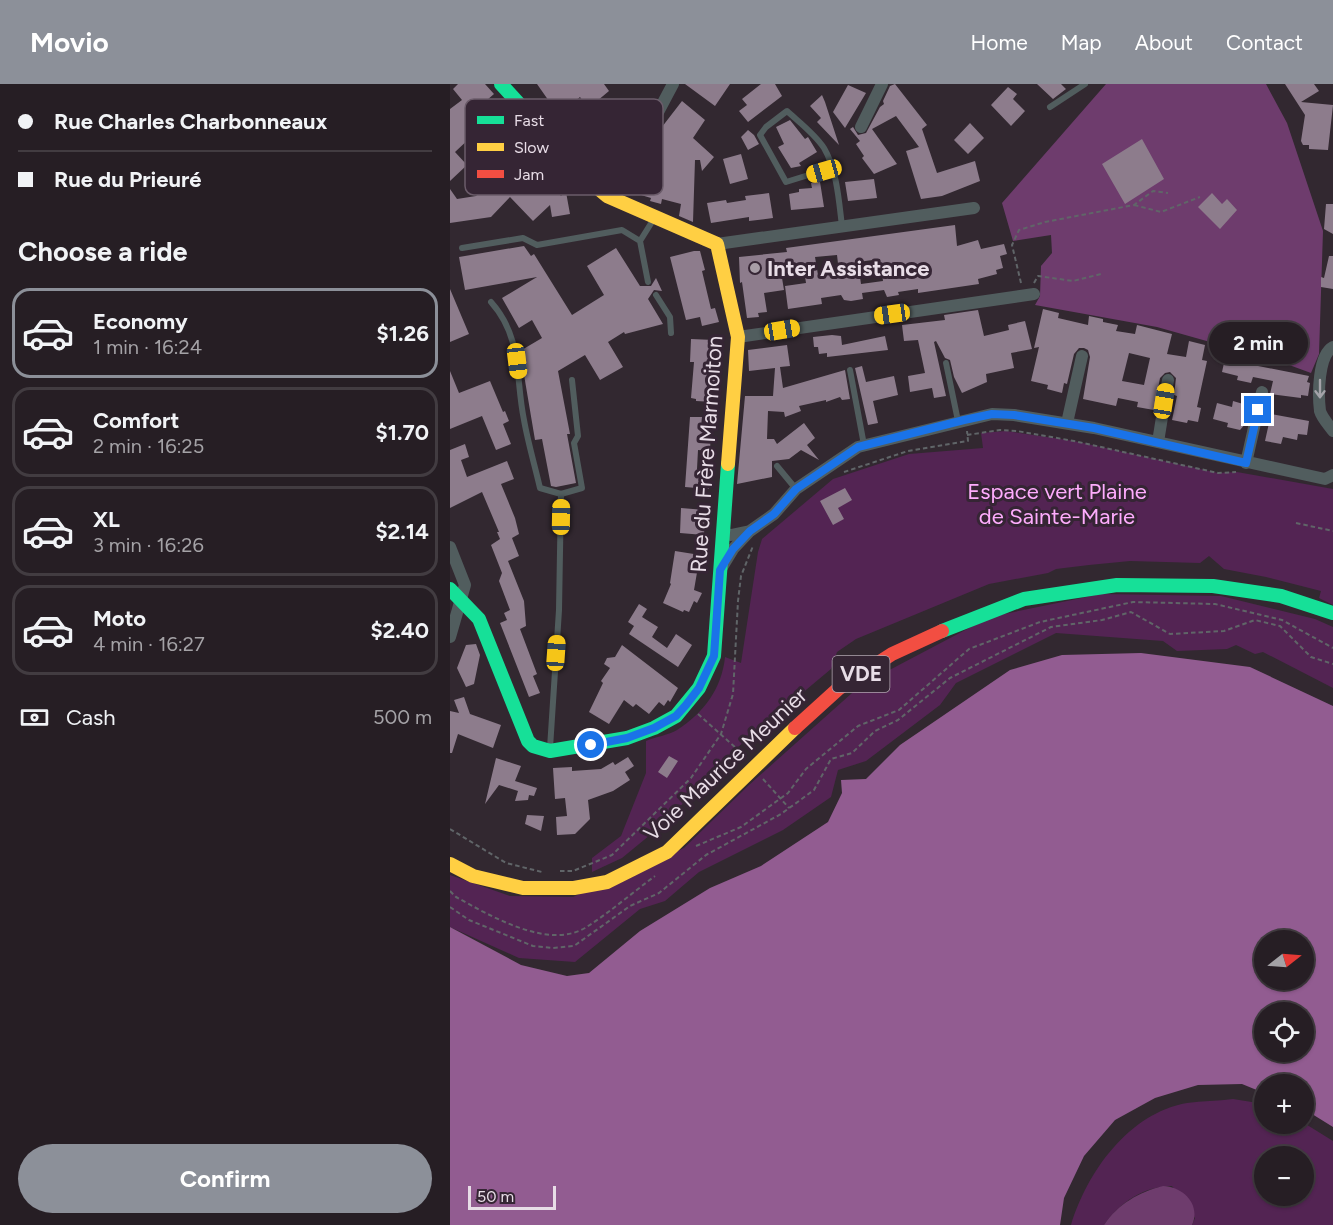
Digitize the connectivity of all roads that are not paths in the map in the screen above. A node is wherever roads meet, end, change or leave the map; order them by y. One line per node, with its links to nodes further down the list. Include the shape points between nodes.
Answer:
1 (501, 84): 5 (street)
2 (673, 84): 6 (street)
3 (882, 84): 8 (street)
4 (1085, 84): 7 (lane)
5 (515, 99)
6 (663, 103)
7 (1050, 107)
8 (861, 127)
9 (831, 168): 9 (lane, via 823,147 787,111 760,135 786,182); 15 (lane)
10 (606, 195): 12 (street)
11 (620, 195): 12 (street)
12 (620, 202): 14 (street)
13 (974, 208): 15 (street)
14 (656, 217): 16 (lane); 17 (street)
15 (842, 226): 17 (street)
16 (640, 241): 18 (lane, via 622,230 537,245 523,238); 19 (lane)
17 (717, 244): 24 (street, Rue du Frère Marmoiton)
18 (462, 248)
19 (648, 282)
20 (1029, 294): 24 (street)
21 (656, 295): 23 (lane, via 670,317)
22 (491, 302): 41 (lane, via 504,317 514,342 524,419 540,488)
23 (671, 333)
24 (738, 337): 43 (street, Rue du Frère Marmoiton)
25 (1333, 347): 34 (street, one-way to 34, via 1324,356 1320,371 1320,413)
26 (1082, 356): 33 (street)
27 (946, 363): 32 (lane)
28 (850, 370): 36 (lane)
29 (572, 380): 41 (lane, via 578,436 574,443 582,488)
30 (1168, 380): 35 (street)
31 (1262, 392): 37 (street)
32 (958, 421): 33 (street, via 992,414); 36 (street)
33 (1067, 423): 35 (street)
34 (1333, 431)
35 (1158, 442): 37 (street)
36 (864, 445): 40 (street)
37 (1246, 463): 39 (street, via 1325,479)
38 (777, 466): 40 (lane)
39 (1333, 475)
40 (796, 489): 42 (street, via 774,514)
41 (561, 494): 50 (lane)
42 (750, 531): 43 (street, via 731,535); 45 (street)
43 (723, 532): 45 (street, Rue du Frère Marmoiton)
44 (450, 547): 47 (street, via 465,585)
45 (720, 570): 50 (street, Rue du Frère Marmoiton, via 714,656 699,688 676,716 627,738)
46 (450, 589): 47 (street)
47 (462, 599): 49 (street); 50 (street, via 479,619 528,741)
48 (1333, 613): 51 (street, Voie Maurice Meunier / VDE, via 1281,596 1213,586 1117,585 1024,599 892,654 838,688 667,852 607,882 574,888 523,888 473,876)
49 (450, 637)
50 (550, 751)
51 (450, 864)

